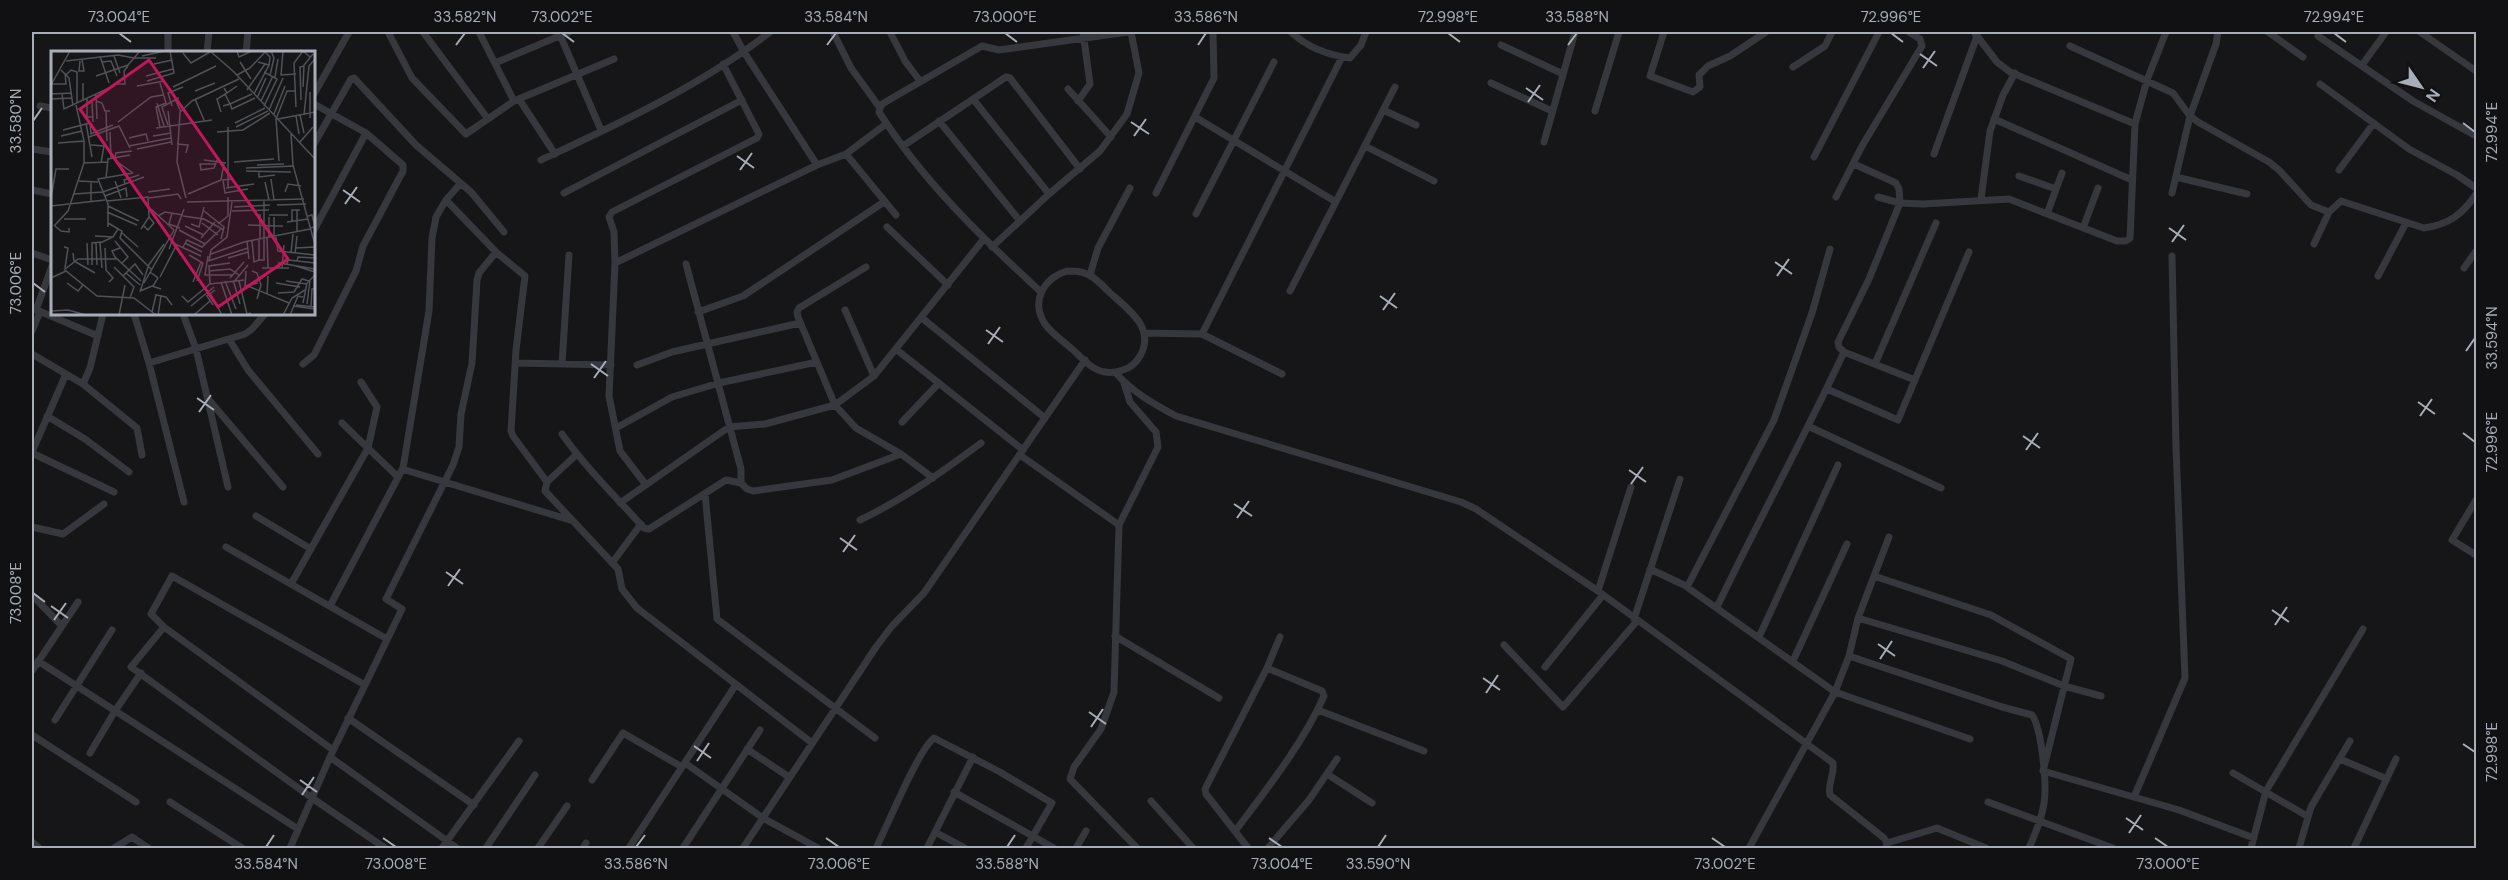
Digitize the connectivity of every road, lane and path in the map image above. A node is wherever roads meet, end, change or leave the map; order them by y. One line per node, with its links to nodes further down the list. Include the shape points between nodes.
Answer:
1 (168, 32): 35 (street)
2 (209, 32): 36 (street)
3 (248, 32): 37 (street)
4 (349, 32): 57 (street)
5 (388, 32): 72 (street, via 412,78 462,131 471,132)
6 (423, 32): 72 (street)
7 (479, 32): 43 (street)
8 (569, 32): 31 (street)
9 (733, 32): 38 (street)
10 (770, 32): 38 (street)
11 (833, 32): 65 (street, via 851,68)
12 (890, 32): 52 (street)
13 (1130, 32): 30 (street); 82 (street, via 1139,73 1128,114)
14 (1213, 32): 71 (street, via 1214,78)
15 (1291, 32): 39 (street, via 1310,46)
16 (1366, 32): 39 (street, via 1357,52 1350,58)
17 (1575, 32): 48 (street)
18 (1619, 32): 68 (street)
19 (1664, 32): 20 (street, via 1650,76 1693,92 1700,87 1699,75 1708,66)
20 (1766, 32)
21 (1832, 32): 46 (street, via 1825,45)
22 (1879, 32): 93 (street)
23 (1909, 32): 95 (street, via 1920,39 1922,46)
24 (2166, 32): 51 (street)
25 (2218, 32): 70 (street)
26 (2268, 32): 40 (street)
27 (2386, 32): 45 (street)
28 (2420, 32): 47 (street)
29 (1975, 34): 49 (street, via 1997,62); 92 (street)
30 (1083, 35): 52 (street, via 999,50 982,46); 61 (street, via 1090,84)
31 (560, 36): 43 (street); 50 (street)
32 (2318, 36): 45 (street)
33 (1501, 45): 48 (street)
34 (2070, 46): 51 (street)
35 (168, 51)
36 (207, 51)
37 (246, 51)
38 (744, 52): 44 (street); 96 (street)
39 (1342, 57): 99 (street)
40 (2304, 57)
41 (614, 59): 50 (street)
42 (1274, 62): 83 (street)
43 (495, 63): 59 (street)
44 (723, 64): 60 (street); 79 (street)
45 (2362, 65): 81 (street, via 2414,101)
46 (1793, 67)
47 (2476, 71)
48 (1563, 74): 67 (street)
49 (2014, 74): 73 (street); 77 (street)
50 (578, 75): 59 (street); 79 (street)
51 (2147, 80): 70 (street, via 2172,93); 77 (street)
52 (920, 81): 65 (street)
53 (1491, 83): 67 (street)
54 (2320, 84): 75 (street)
55 (1395, 87): 66 (street)
56 (1068, 88): 61 (street)
57 (315, 92)
58 (973, 99): 74 (street); 97 (street, via 1010,78); 115 (street)
59 (517, 100): 72 (street); 90 (street)
60 (742, 100): 111 (street); 147 (street, via 759,134 757,138 612,212 609,217 614,232)
61 (1078, 101): 82 (street)
62 (315, 105): 69 (street)
63 (40, 106): 64 (street)
64 (51, 108)
65 (880, 108): 76 (street)
66 (1383, 110): 78 (street); 87 (street)
67 (1552, 111): 85 (street)
68 (1595, 111)
69 (331, 113): 80 (street); 84 (street); 105 (street, via 354,78 416,145)
70 (2190, 116): 102 (street); 125 (street, via 2269,162 2311,205)
71 (1195, 117): 83 (street); 112 (street)
72 (488, 119)
73 (1994, 119): 103 (street); 120 (street)
74 (939, 122): 86 (street); 129 (street)
75 (2374, 123): 98 (street); 108 (street, via 2409,149)
76 (886, 124): 86 (street); 91 (street)
77 (2135, 124): 103 (street)
78 (1416, 125)
79 (601, 130): 90 (street)
80 (366, 133): 133 (street); 180 (street, via 403,165 403,171 368,236 356,271 314,355)
81 (2476, 136)
82 (1111, 137): 97 (street)
83 (1233, 140): 99 (street); 126 (street)
84 (315, 142)
85 (1544, 142)
86 (903, 146): 136 (street)
87 (1365, 146): 104 (street); 123 (street)
88 (32, 149): 89 (street)
89 (51, 152)
90 (555, 154): 94 (street)
91 (846, 154): 96 (street); 122 (street)
92 (1934, 154)
93 (1814, 157)
94 (542, 160)
95 (1854, 164): 118 (street); 124 (street, via 1896,183)
96 (817, 165): 147 (street)
97 (1080, 170): 115 (street)
98 (2339, 170)
99 (1284, 171): 123 (street); 168 (street)
100 (2062, 173): 109 (street)
101 (2019, 176): 109 (street)
102 (2176, 177): 113 (street); 116 (street)
103 (2132, 180): 134 (street, via 2130,238 2126,242)
104 (1434, 181)
105 (460, 184): 121 (street); 135 (street)
106 (1130, 188): 152 (street, via 1098,249)
107 (2098, 188): 134 (street)
108 (2476, 188)
109 (2056, 189): 127 (street)
110 (32, 190): 114 (street)
111 (564, 193)
112 (1156, 193)
113 (2172, 193)
114 (51, 194)
115 (1049, 194): 129 (street)
116 (2247, 194)
117 (2476, 194): 131 (street, via 2455,219 2438,227)
118 (1836, 197)
119 (1878, 197): 124 (street)
120 (1981, 199): 124 (street); 127 (street, via 2009,199)
121 (446, 200): 141 (street); 216 (street, via 436,217 432,238 429,310)
122 (884, 202): 128 (street); 159 (street, via 743,296)
123 (1336, 202): 155 (street)
124 (1900, 202): 174 (street, via 1838,342)
125 (2329, 212): 131 (street, via 2337,203 2348,202); 137 (street)
126 (1196, 214)
127 (2047, 214): 134 (street)
128 (896, 215)
129 (1020, 221): 138 (street)
130 (1936, 223): 182 (street)
131 (2406, 223): 153 (street)
132 (887, 227): 154 (street)
133 (315, 228)
134 (2083, 228)
135 (504, 232)
136 (983, 240): 138 (street); 154 (street)
137 (2314, 244)
138 (992, 247): 156 (street)
139 (1830, 249): 248 (street, via 1774,420)
140 (2476, 251): 150 (street)
141 (496, 252): 179 (street, via 525,276); 219 (street, via 477,280 472,363 461,414 459,447)
142 (1970, 252): 189 (street)
143 (32, 253): 146 (street)
144 (569, 255): 181 (street)
145 (2172, 256): 310 (street, via 2185,678)
146 (51, 260)
147 (615, 263): 183 (street)
148 (686, 264): 159 (street)
149 (866, 267): 165 (street, via 799,308)
150 (2464, 268)
151 (51, 269): 157 (street)
152 (1090, 275): 156 (street, via 1079,271 1056,274); 167 (street, via 1137,317)
153 (2378, 276)
154 (948, 285): 164 (street)
155 (1290, 291)
156 (1041, 292): 176 (street, via 1038,304 1046,326)
157 (36, 310): 166 (street); 169 (street)
158 (845, 310): 188 (street)
159 (698, 312): 171 (street)
160 (103, 315): 169 (street)
161 (134, 315): 178 (street)
162 (264, 315): 170 (street, via 245,334)
163 (184, 317): 172 (street)
164 (922, 318): 173 (street); 199 (street)
165 (800, 322): 171 (street); 177 (street)
166 (32, 331)
167 (1144, 333): 168 (street); 185 (street, via 1143,351 1137,361)
168 (1202, 334): 187 (street)
169 (98, 336): 194 (street)
170 (229, 339): 172 (street); 211 (street, via 248,370)
171 (708, 343): 184 (street); 192 (street)
172 (196, 349): 178 (street); 196 (street)
173 (897, 350): 188 (street); 193 (street)
174 (1844, 352): 182 (street); 195 (street)
175 (32, 354): 186 (street)
176 (1084, 360): 185 (street, via 1093,368); 199 (street)
177 (817, 362): 192 (street); 197 (street)
178 (149, 363): 230 (street)
179 (516, 363): 181 (street); 220 (street, via 511,431)
180 (303, 364)
181 (562, 364): 183 (street)
182 (1875, 364): 189 (street)
183 (611, 365): 203 (street, via 609,396)
184 (637, 365)
185 (1116, 372): 191 (street)
186 (66, 374): 194 (street); 198 (street)
187 (1282, 374)
188 (874, 376): 197 (street)
189 (1915, 380): 195 (street, via 1898,420)
190 (361, 382): 207 (street, via 377,407)
191 (1124, 382): 237 (street, via 1130,402 1156,432 1158,447); 249 (street, via 1176,416 1461,502)
192 (719, 383): 203 (street, via 672,397); 204 (street)
193 (939, 383): 200 (street); 208 (street)
194 (83, 384): 210 (street, via 137,428)
195 (1827, 388): 202 (street)
196 (207, 399): 223 (street); 224 (street)
197 (835, 405): 204 (street, via 765,424); 212 (street, via 856,428)
198 (47, 416): 209 (street); 215 (street)
199 (1045, 418): 208 (street)
200 (902, 422)
201 (342, 423): 207 (street)
202 (1810, 427): 226 (street); 253 (street)
203 (616, 428): 222 (street, via 623,457)
204 (729, 428): 221 (street); 222 (street)
205 (562, 434): 213 (street)
206 (981, 443): 217 (street)
207 (368, 448): 216 (street); 242 (street)
208 (1022, 452): 237 (street); 278 (street, via 924,593 892,626)
209 (32, 453): 227 (street)
210 (142, 454)
211 (318, 454)
212 (901, 454): 217 (street); 221 (street, via 832,480 753,491)
213 (576, 455): 220 (street); 231 (street)
214 (1838, 465): 262 (street)
215 (129, 472)
216 (400, 473): 219 (street); 252 (street)
217 (933, 478): 234 (street)
218 (1680, 479): 245 (street)
219 (443, 482): 235 (street); 263 (street, via 386,599 402,609)
220 (547, 482): 235 (street, via 545,491)
221 (741, 483): 228 (street, via 726,480)
222 (646, 485): 231 (street)
223 (228, 487)
224 (283, 487)
225 (1631, 487): 249 (street)
226 (1941, 488)
227 (114, 492)
228 (705, 494): 236 (street, via 654,527); 278 (street, via 717,619)
229 (2476, 500): 243 (street, via 2452,540)
230 (184, 502)
231 (620, 503): 236 (street)
232 (104, 504): 238 (street, via 63,534)
233 (256, 516): 242 (street)
234 (860, 520)
235 (573, 521): 244 (street)
236 (641, 525): 244 (street)
237 (1119, 525): 260 (street)
238 (32, 527)
239 (1889, 537): 246 (street)
240 (1847, 544): 266 (street)
241 (226, 547): 247 (street)
242 (311, 549): 247 (street)
243 (2476, 555)
244 (612, 563): 273 (street, via 620,574 622,589 641,612)
245 (1650, 569): 248 (street); 255 (street)
246 (1874, 576): 254 (street); 274 (street, via 1990,615 2042,642 2071,659)
247 (291, 584): 252 (street)
248 (1687, 587): 253 (street)
249 (1601, 593): 255 (street); 268 (street)
250 (32, 595): 256 (street)
251 (78, 602): 256 (street)
252 (330, 606): 263 (street)
253 (1717, 607): 262 (street)
254 (1858, 618): 265 (street); 274 (street, via 2002,661)
255 (1636, 620): 264 (street, via 1563,706); 290 (street)
256 (62, 626): 267 (street)
257 (164, 627): 270 (street, via 131,667); 271 (street, via 151,614 172,576); 294 (street)
258 (2363, 629): 308 (street)
259 (112, 630): 272 (street)
260 (1115, 636): 277 (street); 351 (street, via 1114,692 1109,709 1070,779)
261 (1280, 637): 269 (street)
262 (1759, 637): 266 (street)
263 (387, 639): 271 (street)
264 (1504, 645)
265 (1849, 656): 275 (street); 300 (street, via 2032,715 2038,723)
266 (1793, 661): 275 (street)
267 (34, 666): 272 (street)
268 (1545, 667)
269 (1267, 668): 279 (street, via 1322,691); 323 (street, via 1205,789)
270 (141, 674): 280 (street); 311 (street)
271 (365, 685): 281 (street)
272 (76, 686): 280 (street); 282 (street)
273 (735, 686): 289 (street); 299 (street)
274 (2064, 686): 276 (street); 300 (street)
275 (1835, 692): 286 (street); 290 (street)
276 (2101, 696)
277 (1219, 698)
278 (834, 708): 285 (street); 289 (street)
279 (1318, 710): 292 (street); 323 (street)
280 (115, 711): 293 (street); 322 (street)
281 (348, 718): 294 (street); 317 (street)
282 (55, 720)
283 (759, 730): 291 (street)
284 (32, 735): 313 (street)
285 (875, 738)
286 (1970, 739)
287 (519, 741): 317 (street)
288 (2350, 741): 297 (street)
289 (812, 743): 304 (street)
290 (1806, 743): 330 (street, via 1833,763 1830,795 1884,838); 355 (street)
291 (747, 749): 304 (street); 307 (street)
292 (1424, 751)
293 (90, 753)
294 (331, 753): 311 (street); 328 (street)
295 (973, 757): 309 (street); 326 (street, via 1052,802); 345 (street, via 939,739 929,741)
296 (1337, 759): 302 (street)
297 (2340, 759): 305 (street); 319 (street)
298 (2396, 759): 305 (street)
299 (683, 765): 306 (street, via 623,733); 307 (street); 341 (street)
300 (2043, 771): 310 (street); 321 (street, via 2045,801)
301 (2233, 772): 308 (street)
302 (1327, 774): 316 (street); 354 (street)
303 (535, 775): 339 (street)
304 (789, 777): 320 (street)
305 (2387, 779): 361 (street)
306 (592, 780)
307 (720, 790): 320 (street); 342 (street)
308 (2266, 791): 319 (street); 327 (street)
309 (954, 792): 325 (street); 326 (street)
310 (2134, 797): 327 (street)
311 (312, 798): 322 (street); 336 (street)
312 (1151, 801): 352 (street)
313 (136, 802)
314 (170, 802): 335 (street)
315 (1988, 802): 321 (street)
316 (1372, 803)
317 (474, 805): 328 (street)
318 (567, 806): 340 (street)
319 (2307, 816): 360 (street)
320 (763, 818): 343 (street); 344 (street)
321 (2040, 822): 357 (street); 358 (street)
322 (298, 829): 331 (street)
323 (1236, 830): 353 (street)
324 (1086, 831): 350 (street)
325 (935, 832): 346 (street); 347 (street)
326 (1033, 836): 348 (street); 349 (street)
327 (2254, 838): 359 (street)
328 (447, 841): 337 (street); 338 (street)
329 (32, 842): 332 (street)
330 (1887, 846): 356 (street, via 1937,828)
331 (293, 847)
332 (39, 849)
333 (114, 849): 334 (street, via 132,837)
334 (148, 849)
335 (242, 849)
336 (385, 849)
337 (442, 849)
338 (458, 849)
339 (486, 849)
340 (538, 849)
341 (629, 849)
342 (683, 849)
343 (743, 849)
344 (818, 849)
345 (876, 849)
346 (927, 849)
347 (965, 849)
348 (1026, 849)
349 (1054, 849)
350 (1076, 849)
351 (1137, 849)
352 (1193, 849)
353 (1248, 849)
354 (1268, 849)
355 (1749, 849)
356 (1986, 849)
357 (2029, 849)
358 (2113, 849)
359 (2251, 849)
360 (2299, 849)
361 (2354, 849)

